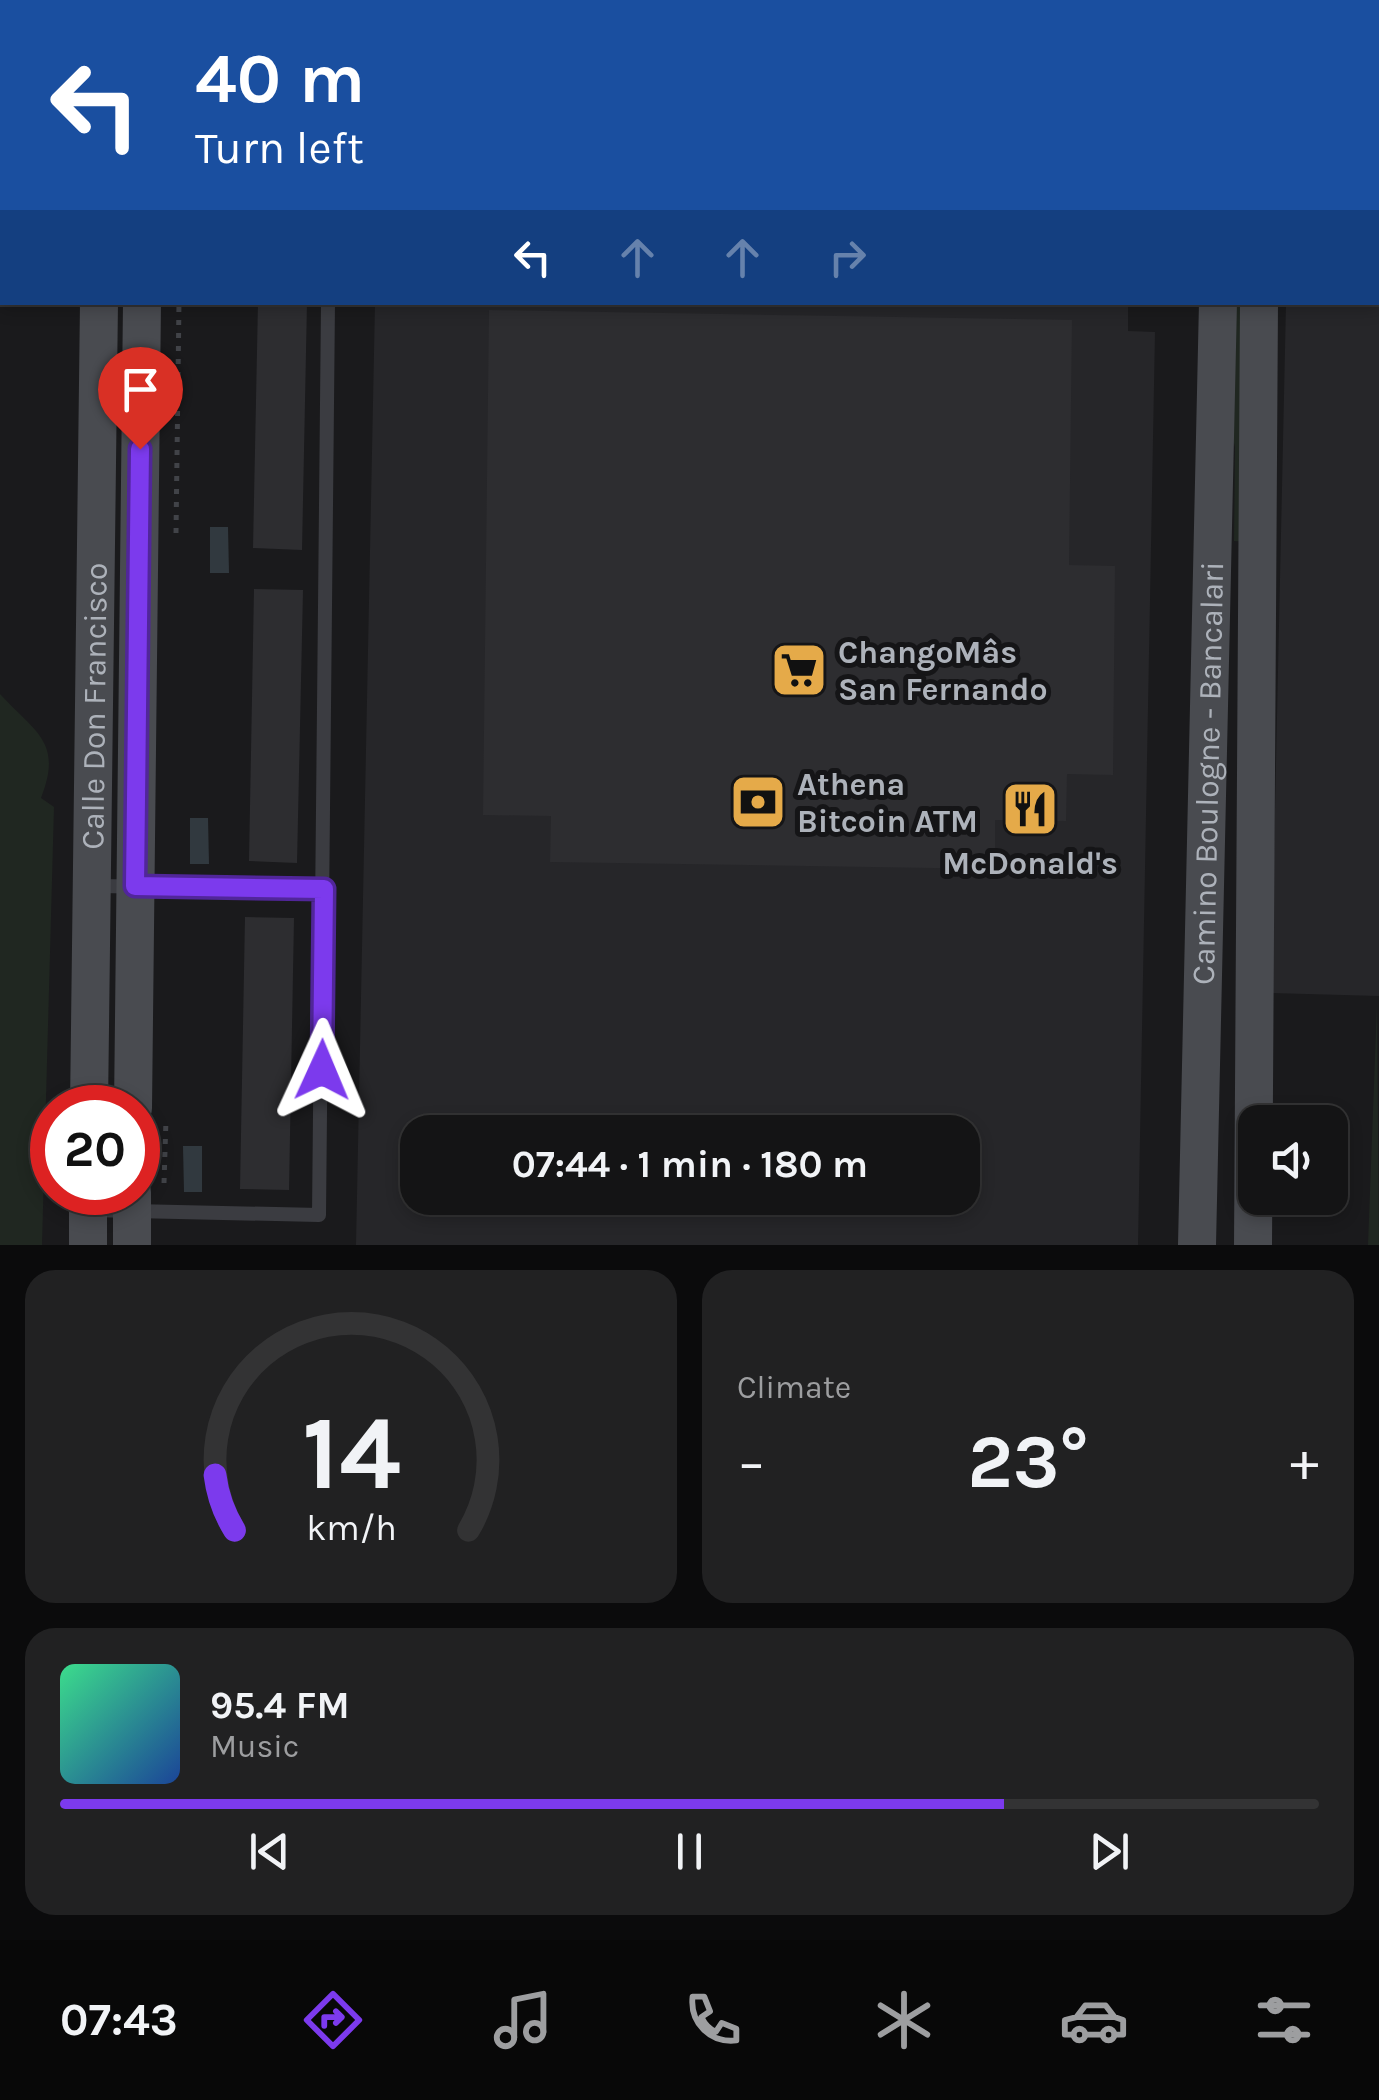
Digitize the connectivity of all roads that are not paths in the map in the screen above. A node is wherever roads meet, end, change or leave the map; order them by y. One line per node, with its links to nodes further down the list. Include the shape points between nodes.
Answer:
1 (99, 305): 6 (main road, Calle Don Francisco)
2 (142, 305): 7 (main road, Calle Don Francisco)
3 (328, 305): 8 (lane)
4 (1218, 305): 13 (main road, Camino Boulogne - Bancalari)
5 (1259, 305): 14 (main road, Camino Boulogne - Bancalari)
6 (92, 886): 7 (lane); 9 (main road, Calle Don Francisco)
7 (135, 886): 8 (lane); 10 (main road, Calle Don Francisco)
8 (324, 889): 12 (lane, via 319,1215)
9 (89, 1085)
10 (133, 1085)
11 (88, 1216): 12 (lane)
12 (132, 1216)
13 (1197, 1245)
14 (1253, 1245)

